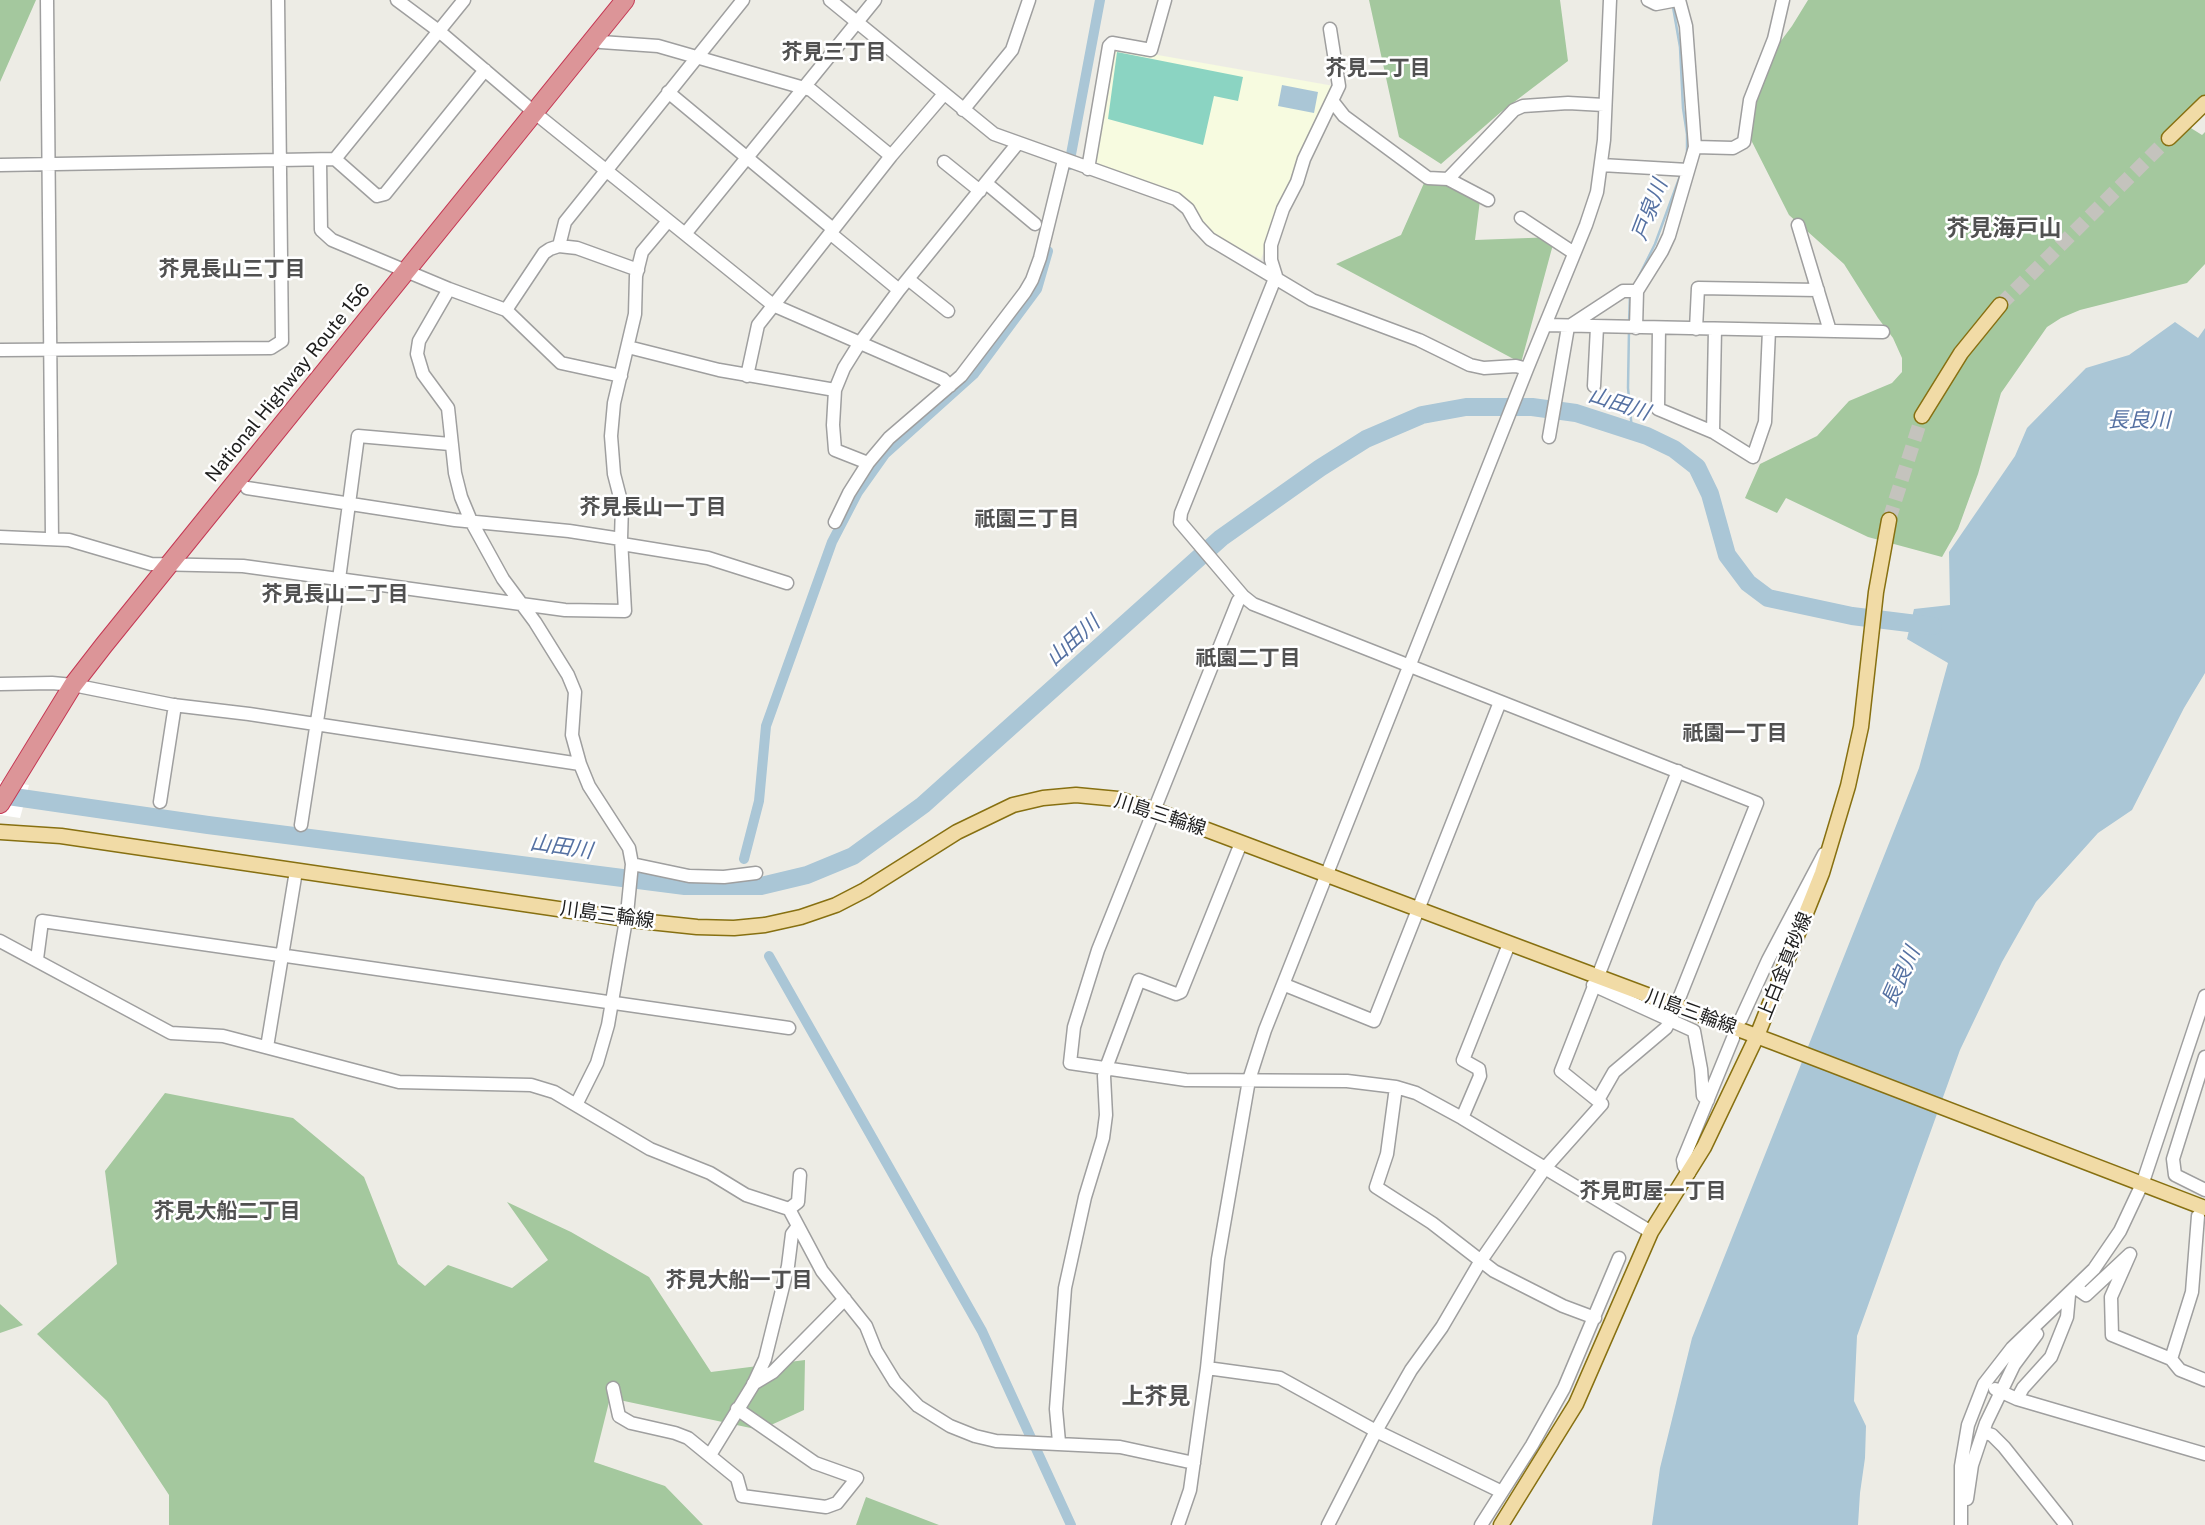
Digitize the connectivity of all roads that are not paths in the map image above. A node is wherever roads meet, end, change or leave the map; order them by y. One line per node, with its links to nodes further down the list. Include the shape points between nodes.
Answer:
1 (47, 0): 39 (street)
2 (278, 0): 36 (street)
3 (397, 0): 17 (street)
4 (464, 0): 17 (street)
5 (625, 0): 18 (highway, National Highway Route 156)
6 (743, 0): 19 (street)
7 (830, 0): 15 (street)
8 (876, 0): 15 (street)
9 (1029, 0): 27 (street, via 1012,50)
10 (1165, 0): 43 (street, via 1152,50 1109,46)
11 (1610, 0): 26 (street)
12 (1648, 0): 14 (street, via 1657,4)
13 (1783, 0): 31 (street, via 1750,100 1744,142 1733,148)
14 (1674, 1): 31 (street, via 1686,26)
15 (856, 22): 21 (street); 23 (street)
16 (1330, 29): 24 (street, via 1339,86)
17 (440, 32): 20 (street); 34 (street)
18 (594, 39): 19 (street, via 658,46); 28 (highway, National Highway Route 156)
19 (696, 57): 21 (street); 22 (street)
20 (485, 70): 28 (street); 34 (street, via 385,194 377,196)
21 (803, 88): 32 (street); 33 (street)
22 (668, 92): 33 (street); 42 (street)
23 (944, 94): 27 (street); 32 (street)
24 (1333, 102): 45 (street, via 1409,166 1428,178); 58 (street, via 1304,159 1271,245)
25 (2205, 103): 29 (main road)
26 (1604, 105): 41 (street); 45 (street, via 1522,106)
27 (963, 110): 30 (street, via 994,134)
28 (535, 113): 42 (street); 57 (highway, National Highway Route 156)
29 (2169, 138)
30 (1018, 143): 35 (street); 46 (street)
31 (1695, 147): 44 (street)
32 (891, 156): 52 (street)
33 (747, 157): 52 (street); 53 (street)
34 (335, 159): 37 (street)
35 (1064, 160): 43 (street); 85 (street, via 1032,280)
36 (281, 161): 37 (street); 39 (street); 81 (street, via 282,341 271,348)
37 (320, 161): 57 (street, via 321,230 332,240)
38 (944, 162): 46 (street)
39 (47, 164): 40 (street); 81 (street)
40 (0, 165)
41 (1601, 165): 44 (street); 55 (street, via 1597,192)
42 (605, 169): 49 (street); 54 (street, via 565,222)
43 (1088, 169): 58 (street, via 1176,199 1210,239)
44 (1688, 170): 63 (street, via 1669,236)
45 (1448, 179): 47 (street)
46 (983, 187): 50 (street); 59 (street)
47 (1488, 200)
48 (1521, 218): 55 (street)
49 (667, 221): 53 (street); 56 (street, via 642,252)
50 (1035, 224)
51 (1798, 225): 62 (street)
52 (832, 231): 61 (street); 64 (street)
53 (685, 234): 64 (street)
54 (559, 246): 56 (street); 66 (street, via 544,253)
55 (1574, 253): 68 (street)
56 (638, 270): 79 (street)
57 (406, 271): 60 (street); 101 (highway, National Highway Route 156)
58 (1276, 276): 82 (street, via 1312,300 1419,340 1470,365); 104 (street, via 1180,522)
59 (908, 279): 61 (street); 67 (street)
60 (449, 289): 66 (street); 91 (street, via 419,341 417,354 423,374 448,408)
61 (899, 290): 78 (street)
62 (1818, 290): 73 (street, via 1698,288); 76 (street)
63 (1632, 291): 69 (street); 71 (street)
64 (773, 305): 78 (street); 84 (street, via 758,325)
65 (2000, 305): 88 (main road, via 1961,353)
66 (506, 310): 83 (street, via 561,363)
67 (948, 311)
68 (1545, 325): 69 (street); 82 (street)
69 (1568, 327): 70 (street); 90 (street)
70 (1597, 327): 71 (street); 86 (street)
71 (1630, 328): 72 (street)
72 (1659, 328): 73 (street); 89 (street, via 1658,409)
73 (1696, 328): 74 (street)
74 (1715, 329): 75 (street); 89 (street)
75 (1769, 330): 76 (street); 89 (street, via 1765,422 1753,457)
76 (1830, 331): 77 (street)
77 (1883, 332)
78 (859, 344): 85 (street); 87 (street)
79 (628, 347): 83 (street); 84 (street)
80 (0, 349): 81 (street)
81 (49, 349): 99 (street)
82 (1527, 369): 106 (street)
83 (621, 376): 100 (street, via 611,436 622,505)
84 (747, 376): 87 (street)
85 (950, 386): 92 (street, via 889,438)
86 (1594, 386)
87 (835, 390): 92 (street, via 835,450)
88 (1922, 416)
89 (1713, 432)
90 (1549, 433)
91 (450, 444): 94 (street, via 358,436); 95 (street)
92 (868, 463): 97 (street)
93 (247, 488): 94 (street)
94 (349, 503): 95 (street); 102 (street)
95 (471, 520): 100 (street); 105 (street)
96 (1889, 520): 118 (main road, 上白金真砂線, via 1861,727)
97 (835, 522)
98 (0, 537): 99 (street)
99 (52, 538): 101 (street, via 151,564)
100 (621, 541): 103 (street, via 708,558); 105 (street, via 625,611)
101 (169, 564): 102 (street, via 243,566); 108 (highway, National Highway Route 156)
102 (339, 579): 105 (street); 111 (street)
103 (787, 583)
104 (1242, 596): 106 (street); 116 (street)
105 (521, 605): 112 (street, via 555,653 575,692 572,735)
106 (1411, 666): 109 (street); 124 (street)
107 (0, 684): 108 (street)
108 (73, 685): 110 (street); 115 (highway, National Highway Route 156)
109 (1500, 702): 113 (street); 125 (street)
110 (175, 705): 111 (street); 114 (street)
111 (317, 726): 112 (street); 117 (street)
112 (580, 764): 121 (street, via 629,848)
113 (1678, 771): 131 (street); 133 (street, via 1757,803)
114 (160, 802)
115 (0, 804)
116 (1154, 810): 120 (main road, 川島三輪線); 126 (main road, 川島三輪線, via 1118,799 1076,795 1013,805 957,832 836,905 765,925 697,928); 143 (street, via 1098,950 1074,1027 1070,1063)
117 (301, 825)
118 (1837, 827): 136 (street); 139 (main road, 上白金真砂線)
119 (0, 832): 122 (main road, 川島三輪線, via 61,836)
120 (1241, 843): 124 (main road, 川島三輪線); 143 (street, via 1181,992 1139,980)
121 (632, 867): 123 (street, via 689,876); 126 (street)
122 (296, 871): 126 (main road, 川島三輪線); 129 (street)
123 (756, 873)
124 (1326, 876): 125 (main road, 川島三輪線); 132 (street)
125 (1419, 910): 128 (main road, 川島三輪線); 132 (street, via 1374,1021)
126 (627, 916): 135 (street)
127 (0, 941): 130 (street)
128 (1509, 944): 131 (main road, 川島三輪線); 150 (street, via 1463,1060 1479,1069 1480,1076)
129 (281, 956): 130 (street, via 42,921); 135 (street); 141 (street)
130 (37, 959): 141 (street, via 171,1033 223,1036)
131 (1595, 981): 137 (street); 139 (main road, 川島三輪線); 146 (street, via 1561,1071)
132 (1285, 985): 144 (street)
133 (1680, 996)
134 (2205, 996): 154 (street)
135 (612, 1003): 138 (street); 149 (street, via 597,1063)
136 (1741, 1019)
137 (1672, 1020): 146 (street, via 1614,1072); 147 (street, via 1694,1031 1703,1096)
138 (789, 1028)
139 (1756, 1036): 152 (main road, 上白金真砂線); 154 (main road, 川島三輪線)
140 (1733, 1038): 147 (street)
141 (267, 1047): 149 (street, via 399,1082 531,1085)
142 (2205, 1057): 148 (street)
143 (1106, 1068): 144 (street, via 1186,1080); 176 (street, via 1103,1138 1065,1288 1056,1409)
144 (1249, 1080): 145 (street, via 1347,1081); 166 (street, via 1218,1259)
145 (1396, 1087): 150 (street); 161 (street, via 1387,1154 1376,1187 1432,1223)
146 (1598, 1100): 151 (street, via 1602,1104)
147 (1708, 1100): 152 (street, via 1683,1160)
148 (2199, 1100): 155 (street, via 2173,1159 2175,1175)
149 (576, 1105): 156 (street, via 650,1149 709,1173 746,1195)
150 (1462, 1118): 151 (street)
151 (1545, 1168): 159 (street); 161 (street)
152 (1689, 1173): 159 (main road, 上白金真砂線)
153 (800, 1175): 156 (street, via 798,1202)
154 (2143, 1182): 157 (main road, 川島三輪線); 162 (street, via 2107,1253)
155 (2205, 1190)
156 (789, 1209): 158 (street)
157 (2201, 1212): 165 (street, via 2192,1292)
158 (798, 1226): 163 (street, via 822,1270); 169 (street, via 792,1234 789,1266 765,1359)
159 (1651, 1233): 184 (main road, 上白金真砂線, via 1576,1404)
160 (1619, 1258): 164 (street)
161 (1480, 1262): 164 (street, via 1533,1292); 174 (street)
162 (2069, 1295): 165 (street, via 2086,1295 2130,1254 2111,1297 2112,1335); 168 (street, via 2012,1348); 171 (street, via 2014,1365); 172 (street, via 2067,1317 2051,1357)
163 (845, 1299): 169 (street, via 773,1372); 176 (street, via 866,1326 895,1382 918,1406 975,1436)
164 (1595, 1318): 180 (street, via 1564,1388)
165 (2171, 1359): 167 (street, via 2180,1370)
166 (1207, 1368): 174 (street, via 1280,1378); 179 (street)
167 (2205, 1380)
168 (1984, 1384): 171 (street); 185 (street, via 1963,1452)
169 (753, 1385): 173 (street)
170 (613, 1388): 178 (street, via 620,1416 688,1438)
171 (2000, 1392): 172 (street); 175 (street)
172 (2017, 1399): 177 (street)
173 (737, 1409): 178 (street); 178 (street, via 815,1464 857,1478 837,1503 826,1507 754,1499 742,1496 737,1478)
174 (1376, 1431): 180 (street); 182 (street)
175 (1983, 1432): 185 (street); 186 (street, via 1992,1434 2004,1447)
176 (1059, 1442): 179 (street, via 1120,1447)
177 (2205, 1454)
178 (710, 1455)
179 (1194, 1463): 181 (street)
180 (1502, 1492): 183 (street)
181 (1178, 1525)
182 (1328, 1525)
183 (1481, 1525)
184 (1502, 1525)
185 (1962, 1525)
186 (2066, 1525)

